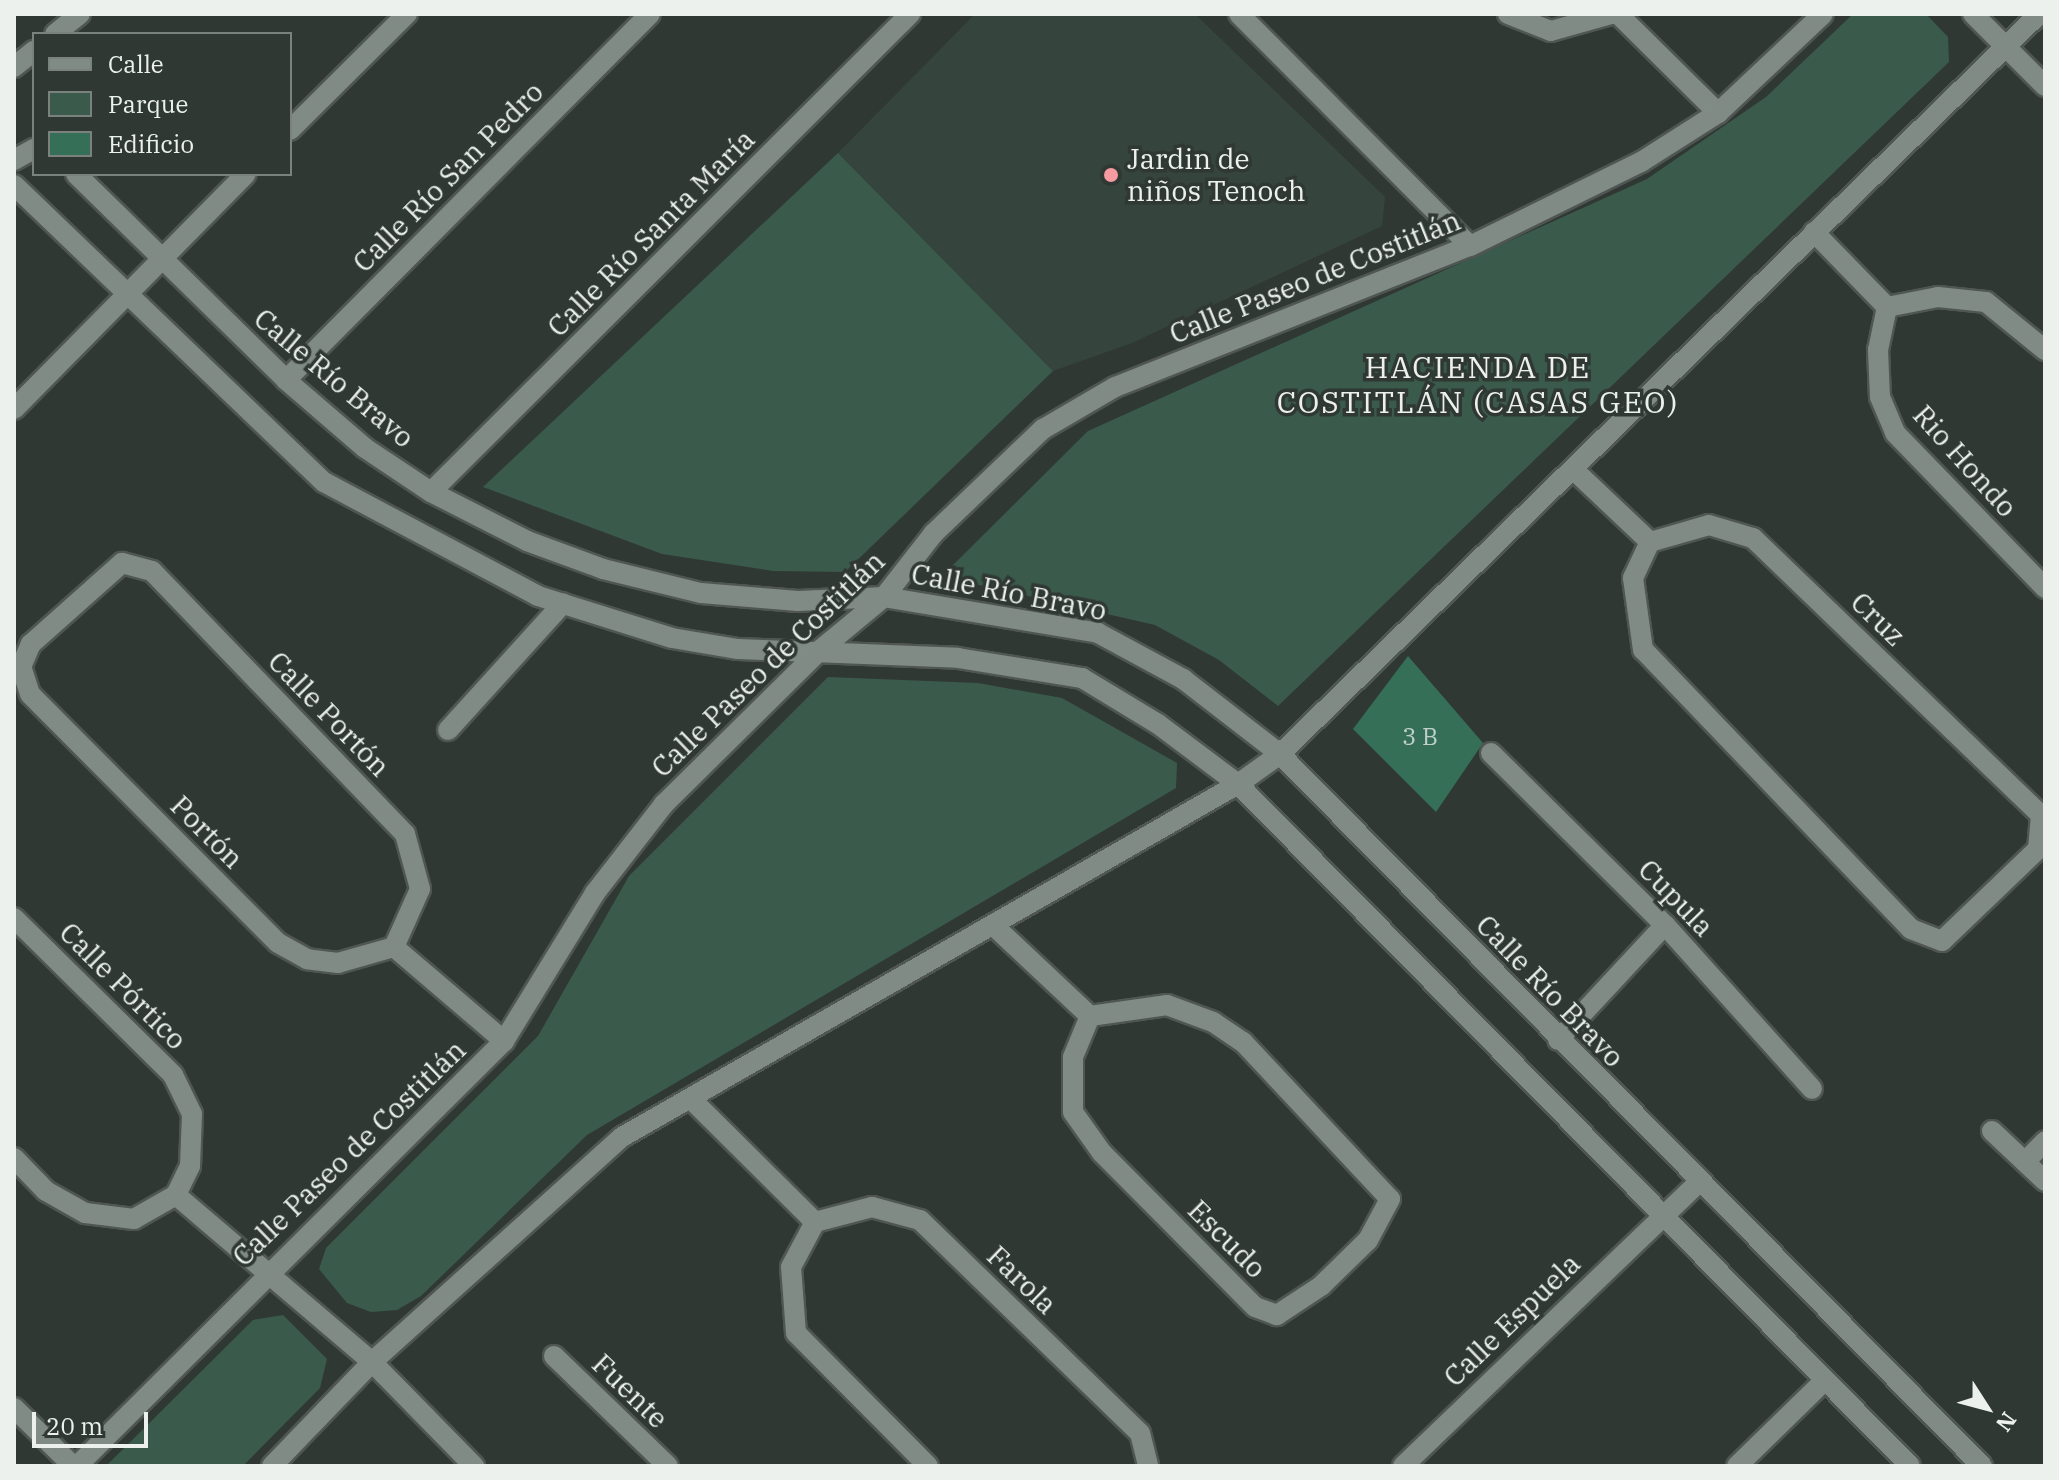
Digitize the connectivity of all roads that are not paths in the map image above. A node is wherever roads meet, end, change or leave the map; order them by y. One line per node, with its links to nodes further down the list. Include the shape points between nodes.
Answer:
1 (80, 14): 12 (street)
2 (407, 14): 18 (street)
3 (650, 14): 30 (street, Calle Río San Pedro)
4 (910, 14): 33 (street, Calle Río Santa María)
5 (1239, 14): 25 (street)
6 (1508, 14): 7 (street, via 1551,31)
7 (1611, 14)
8 (1618, 14): 17 (street)
9 (1823, 14): 17 (street, Calle Paseo de Costitlán)
10 (1973, 14): 13 (street)
11 (2039, 14): 13 (street)
12 (58, 32)
13 (2007, 47): 16 (street); 24 (street)
14 (32, 53): 15 (street)
15 (14, 67)
16 (2045, 86)
17 (1718, 113): 25 (street, Calle Paseo de Costitlán, via 1641,162)
18 (292, 126)
19 (32, 150): 20 (street)
20 (14, 160)
21 (78, 176): 26 (street, Calle Río Bravo)
22 (244, 176): 26 (street)
23 (14, 185): 27 (street)
24 (1814, 232): 28 (street); 32 (street)
25 (1470, 246): 36 (street, Calle Paseo de Costitlán, via 1077,404 934,533)
26 (162, 260): 27 (street); 30 (street, Calle Río Bravo)
27 (125, 294): 31 (street); 37 (street, via 324,482 413,533)
28 (1887, 307): 29 (street, via 1938,297 1986,302); 35 (street, Rio Hondo, via 1878,350 1880,397 1895,433)
29 (2045, 350)
30 (286, 380): 33 (street, Calle Río Bravo, via 365,448)
31 (14, 409)
32 (1575, 471): 34 (street); 42 (street)
33 (431, 492): 36 (street, Calle Río Bravo, via 539,546 701,593 798,601)
34 (1650, 542): 34 (street, Cruz, via 1633,578 1643,650 1911,929 1942,941 2038,849 2041,815 1753,538 1709,525)
35 (2045, 588)
36 (884, 597): 38 (street, Calle Paseo de Costitlán); 42 (street, Calle Río Bravo, via 1098,633 1183,679)
37 (563, 603): 38 (street, via 672,638 767,652); 40 (street)
38 (820, 650): 43 (street, via 958,658 1082,678 1158,724); 50 (street, Calle Paseo de Costitlán, via 664,804 595,893)
39 (21, 667): 47 (street, Portón, via 30,694 278,943 307,959 338,963); 47 (street, Calle Portón, via 31,644 94,583 122,563 152,571 405,834 420,889)
40 (448, 730)
41 (1491, 753): 45 (street, Cupula)
42 (1280, 754): 43 (street); 49 (street, Calle Río Bravo)
43 (1238, 784): 46 (street); 60 (street)
44 (14, 918): 59 (street, Calle Pórtico, via 173,1075 192,1114 190,1166)
45 (1665, 925): 49 (street); 51 (street, Cupula)
46 (994, 926): 48 (street); 52 (street)
47 (394, 947): 50 (street)
48 (1090, 1016): 48 (street, Escudo, via 1167,1005 1213,1022 1243,1042 1390,1199 1368,1240 1321,1286 1277,1315 1255,1307 1102,1153 1073,1112 1073,1057)
49 (1558, 1040): 58 (street, Calle Río Bravo)
50 (504, 1041): 62 (street, Calle Paseo de Costitlán)
51 (1812, 1089)
52 (692, 1100): 61 (street); 64 (street, via 622,1137)
53 (1992, 1131): 56 (street)
54 (2045, 1141): 56 (street)
55 (14, 1158): 59 (street, via 46,1191 85,1213 134,1219)
56 (2025, 1162): 57 (street)
57 (2045, 1181)
58 (1699, 1182): 60 (street, Calle Espuela); 76 (street, Calle Río Bravo)
59 (176, 1195): 62 (street)
60 (1661, 1215): 65 (street); 73 (street, Calle Espuela)
61 (815, 1222): 71 (street, via 791,1267 796,1333); 72 (street, Farola, via 872,1207 920,1220 1140,1433)
62 (268, 1271): 64 (street); 67 (street, Calle Paseo de Costitlán)
63 (554, 1356): 70 (street, Fuente)
64 (372, 1362): 68 (street); 69 (street)
65 (1825, 1380): 74 (street); 75 (street)
66 (14, 1408): 67 (street)
67 (75, 1466)
68 (272, 1466)
69 (474, 1466)
70 (668, 1466)
71 (928, 1466)
72 (1148, 1466)
73 (1403, 1466)
74 (1737, 1466)
75 (1910, 1466)
76 (1982, 1466)

